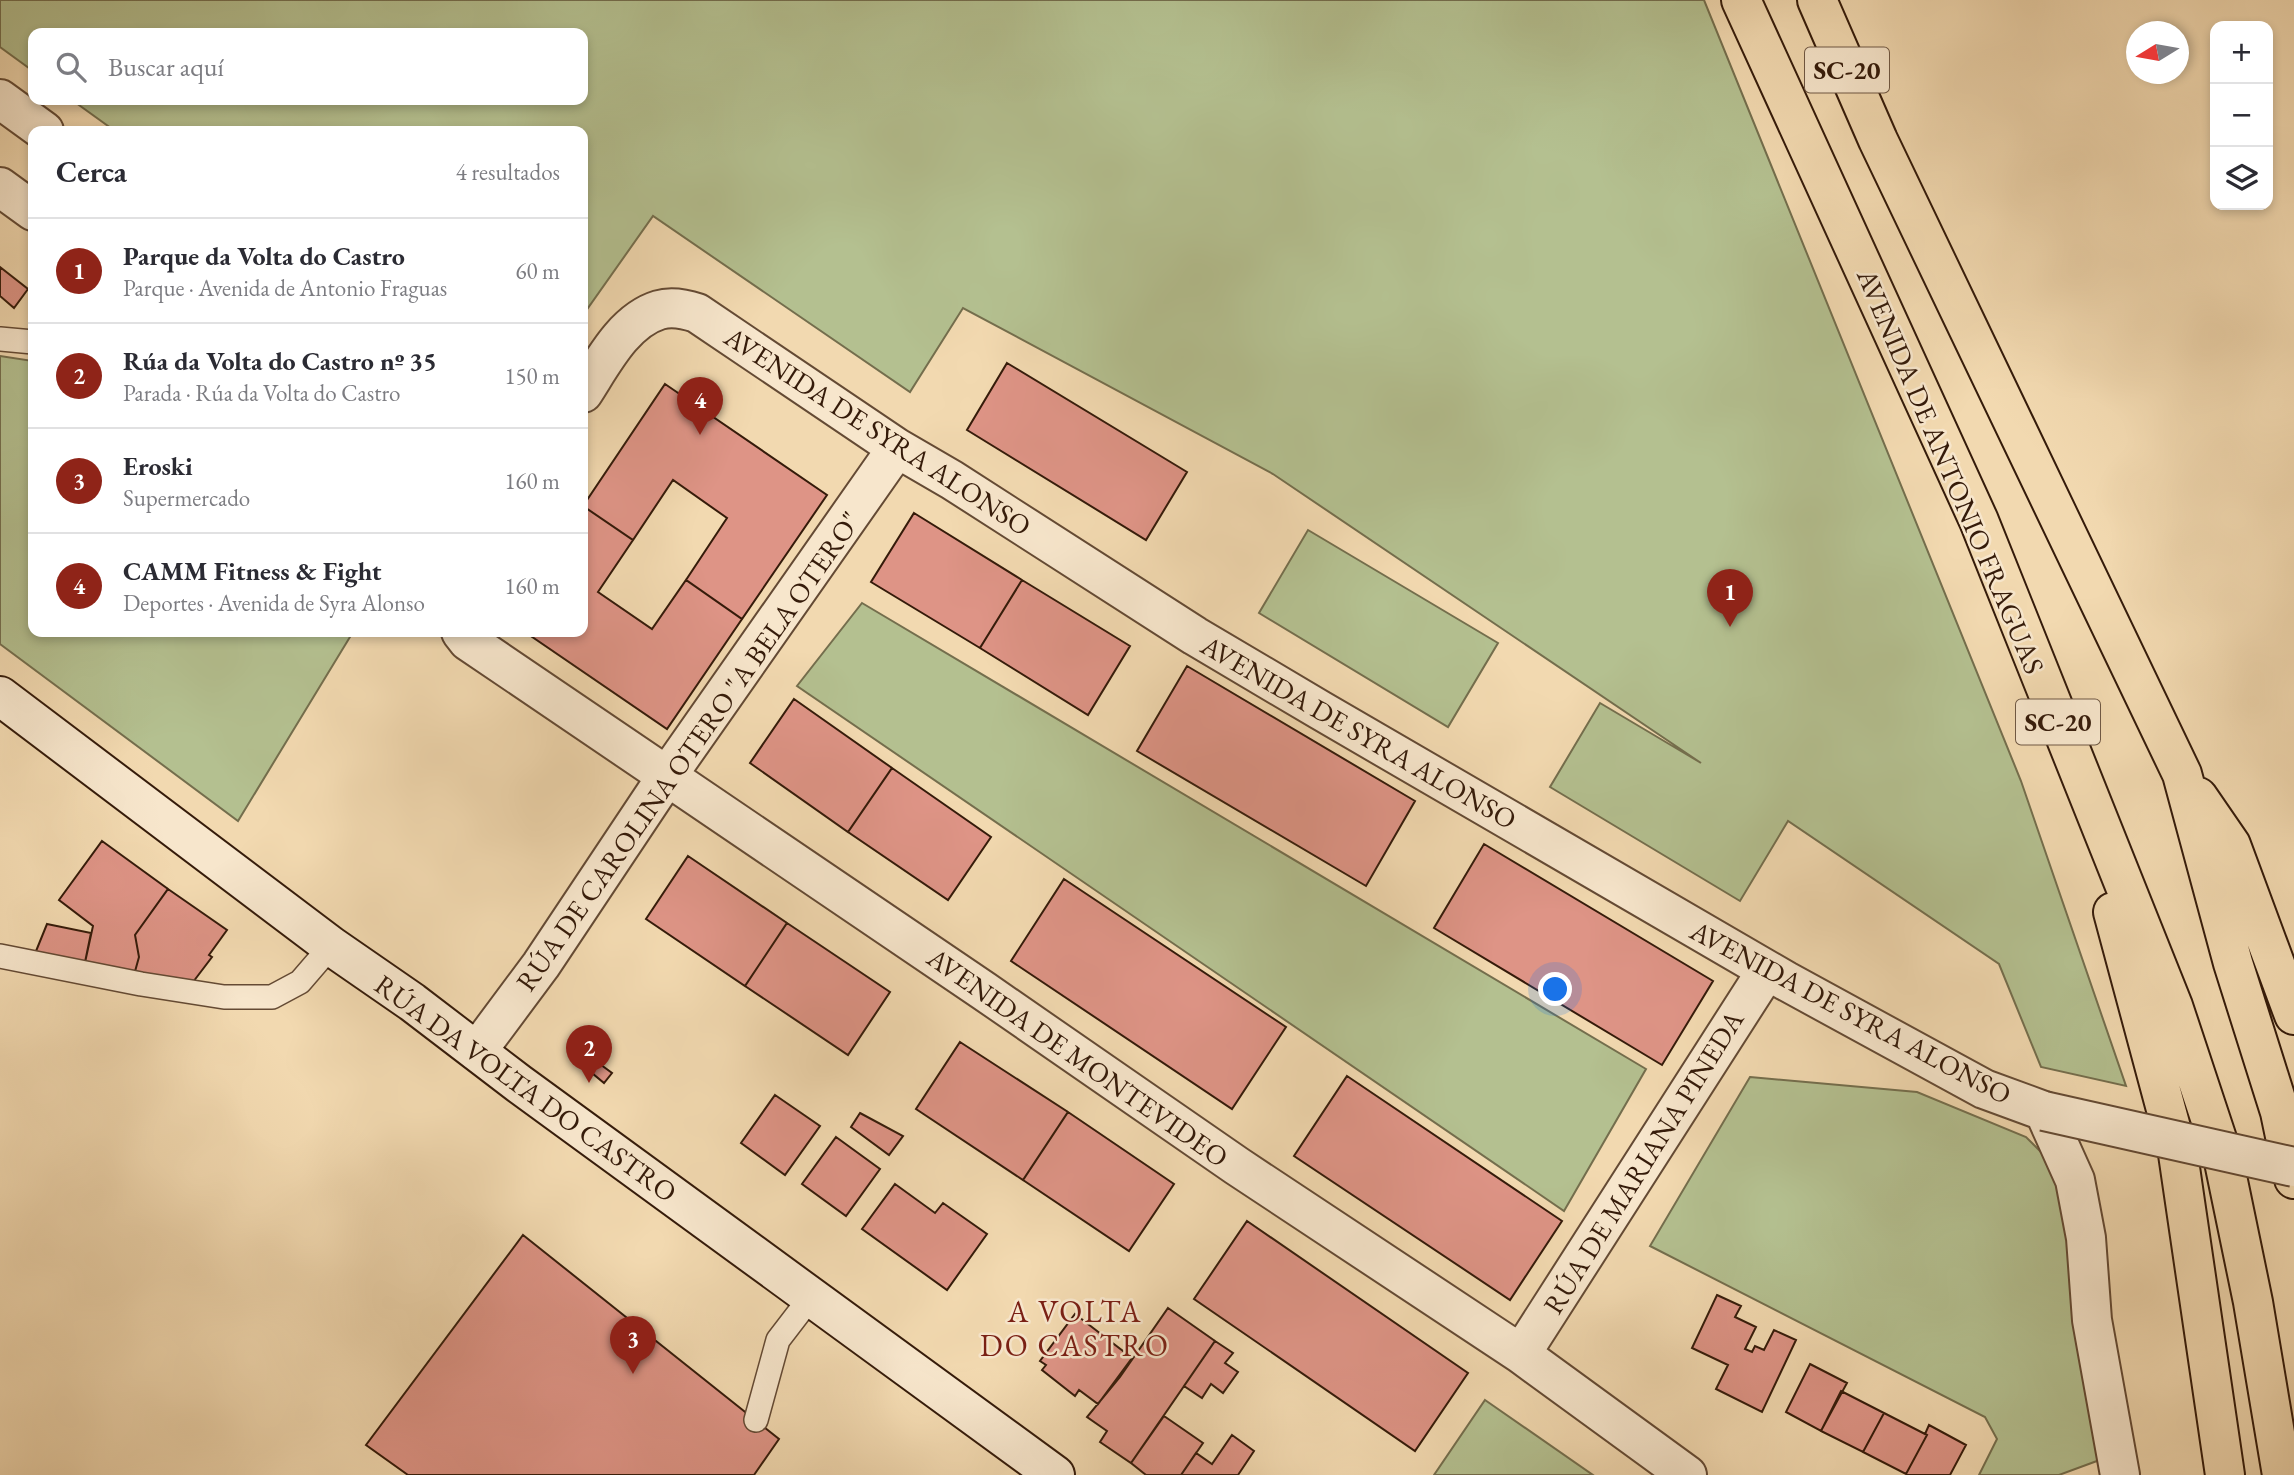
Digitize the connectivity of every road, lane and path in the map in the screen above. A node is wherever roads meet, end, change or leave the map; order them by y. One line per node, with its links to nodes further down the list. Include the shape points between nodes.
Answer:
1 (1741, 0): 13 (highway, AVENIDA DE ANTONIO FRAGUAS / SC-20, via 1979,521)
2 (1817, 0): 14 (highway, SC-20, via 1878,140)
3 (0, 99): 4 (street)
4 (37, 126)
5 (0, 187): 6 (street)
6 (28, 207)
7 (0, 339): 8 (lane)
8 (28, 342)
9 (588, 386): 10 (street, AVENIDA DE SYRA ALONSO, via 640,320 659,309 681,308 697,313)
10 (897, 448): 15 (street, RÚA DE CAROLINA OTERO "A BELA OTERO"); 18 (street, AVENIDA DE SYRA ALONSO, via 1206,643)
11 (466, 637): 15 (street, AVENIDA DE MONTEVIDEO)
12 (0, 696): 16 (street, RÚA DA VOLTA DO CASTRO)
13 (2070, 751): 30 (highway, via 2178,1154); 31 (highway, AVENIDA DE ANTONIO FRAGUAS / SC-20, via 2173,1006 2223,1157)
14 (2182, 774): 19 (highway, via 2231,845); 23 (highway, SC-20, via 2233,963 2280,1112)
15 (667, 776): 20 (street, RÚA DE CAROLINA OTERO "A BELA OTERO", via 541,965); 25 (street, AVENIDA DE MONTEVIDEO)
16 (331, 946): 17 (lane, via 300,982 272,997 225,997); 20 (street, RÚA DA VOLTA DO CASTRO)
17 (0, 956)
18 (1766, 970): 21 (street, AVENIDA DE SYRA ALONSO, via 1984,1089); 25 (street, RÚA DE MARIANA PINEDA)
19 (2294, 1015)
20 (477, 1051): 24 (street, RÚA DA VOLTA DO CASTRO)
21 (2043, 1111): 22 (street, AVENIDA DE SYRA ALONSO, bridge); 29 (street, via 2075,1180 2086,1238 2092,1320)
22 (2294, 1167)
23 (2294, 1179)
24 (811, 1297): 26 (lane, via 778,1340); 27 (street, RÚA DA VOLTA DO CASTRO)
25 (1521, 1354): 28 (street, AVENIDA DE MONTEVIDEO)
26 (756, 1420)
27 (1055, 1475)
28 (1687, 1475)
29 (2120, 1475)
30 (2224, 1475)
31 (2282, 1475)

